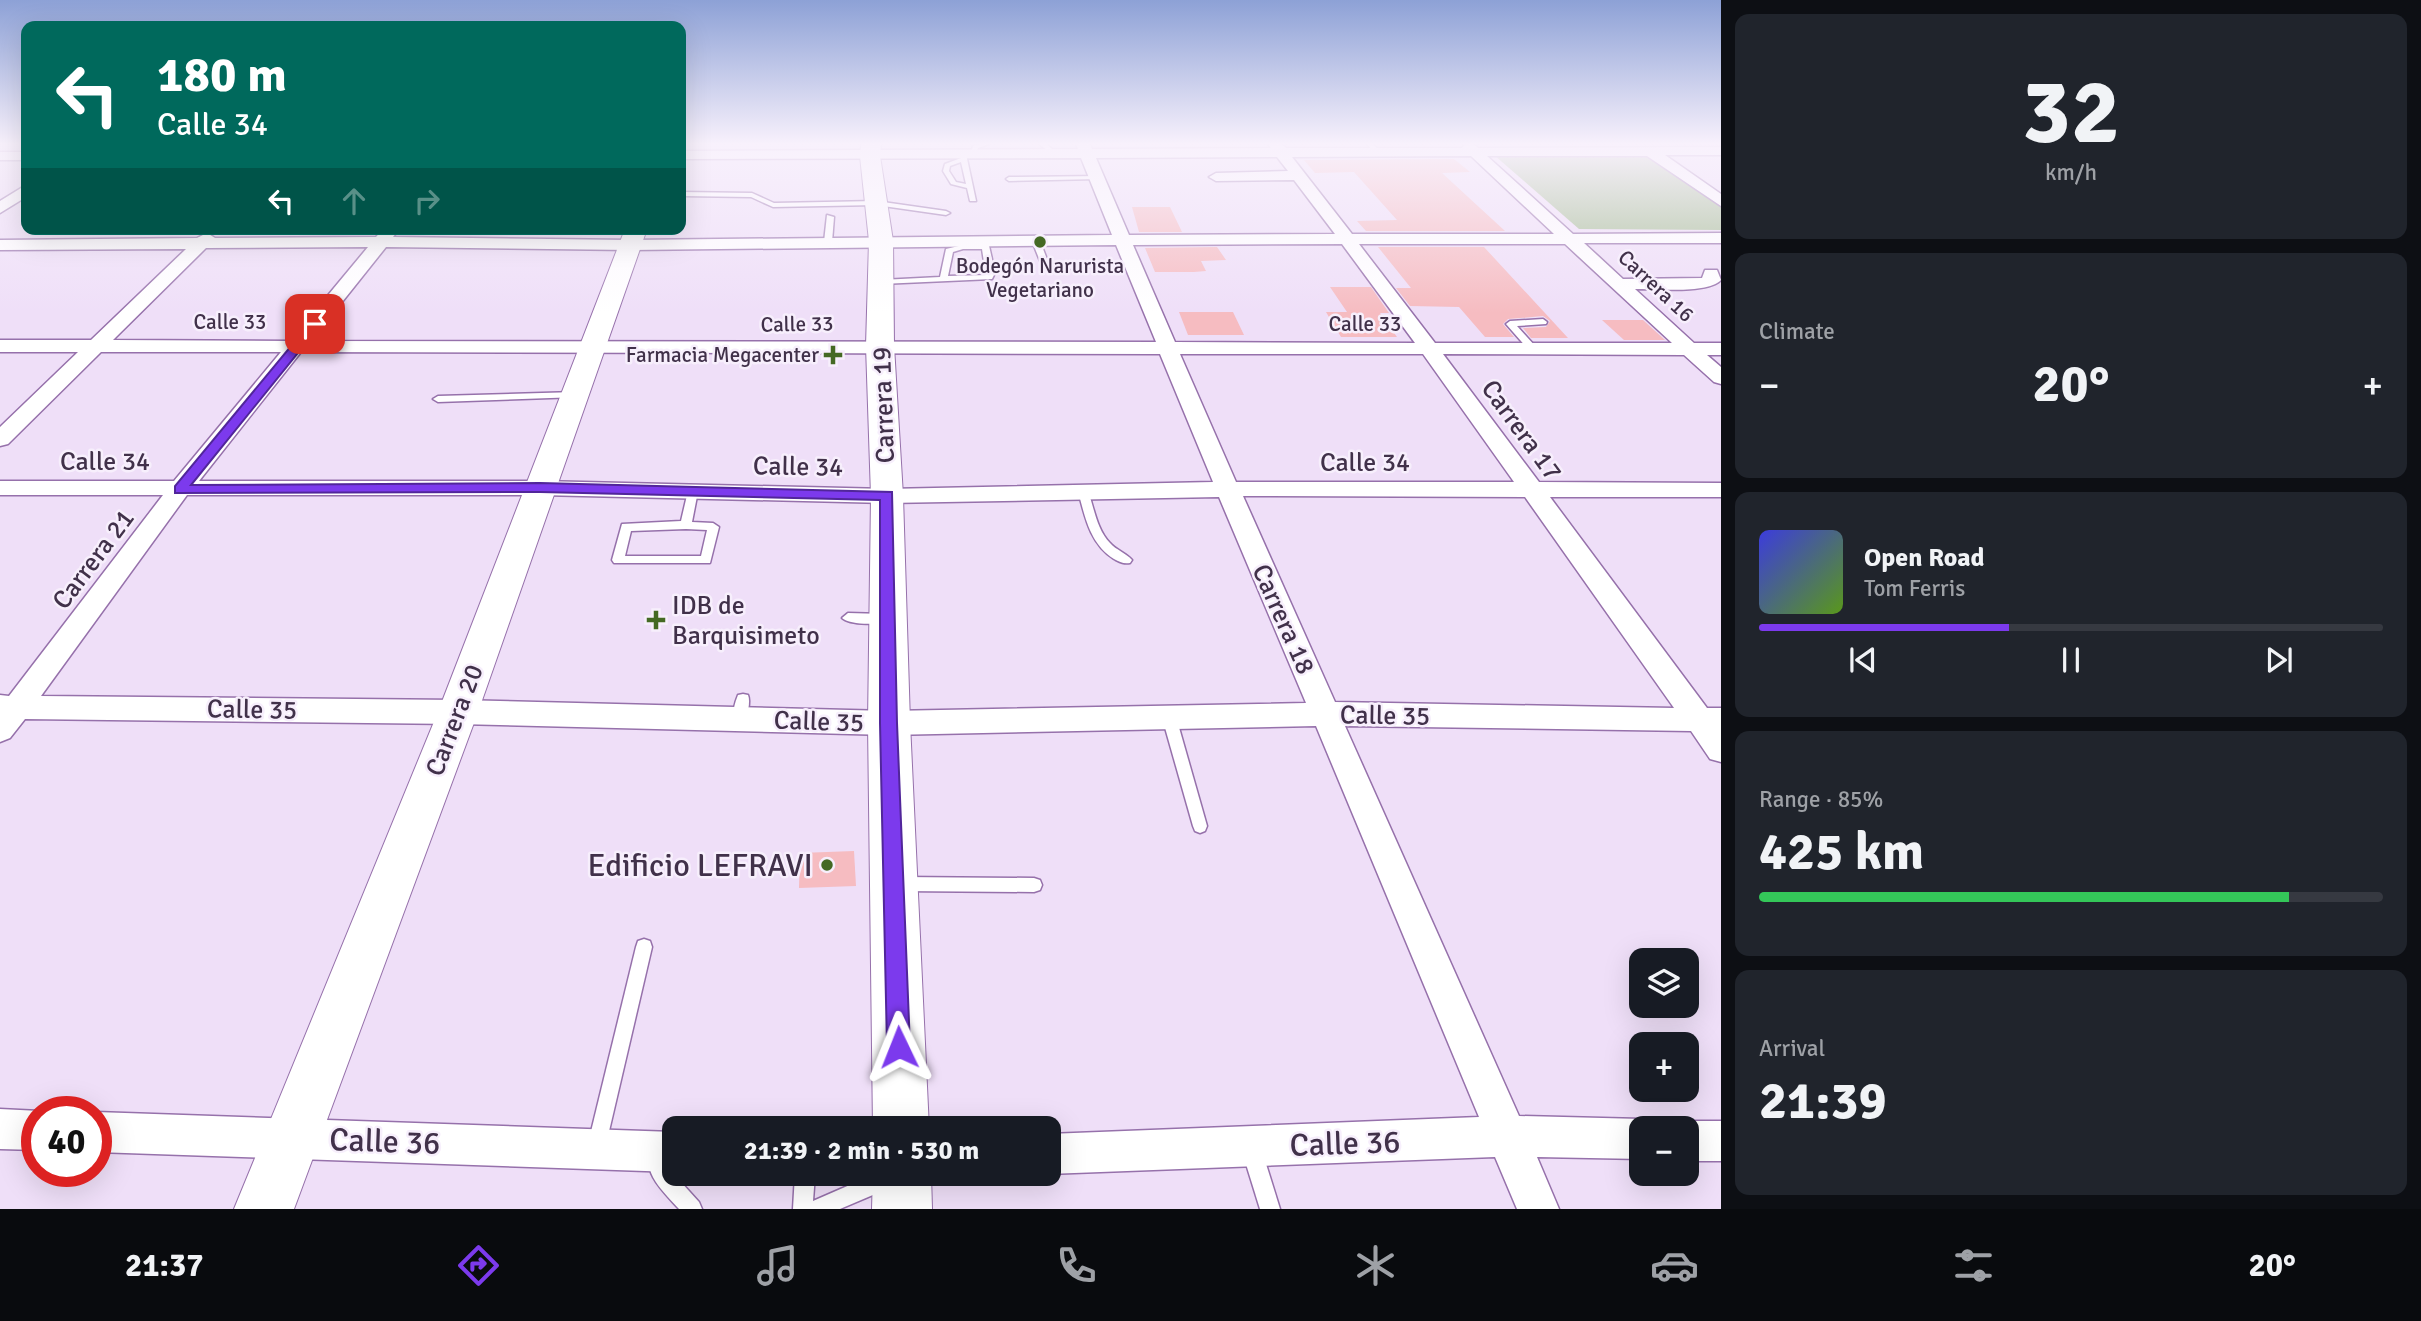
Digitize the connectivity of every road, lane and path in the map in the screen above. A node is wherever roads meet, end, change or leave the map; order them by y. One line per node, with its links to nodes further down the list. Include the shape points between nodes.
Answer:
1 (763, 200): 5 (lane, via 773,205)
2 (1105, 200): 14 (street, Carrera 18)
3 (1318, 200): 13 (street, Carrera 17)
4 (1528, 200): 11 (street, Carrera 16)
5 (876, 203): 6 (lane); 15 (street, Carrera 19)
6 (946, 213)
7 (830, 217): 17 (lane)
8 (209, 236): 9 (street); 18 (street); 29 (street)
9 (386, 236): 10 (street); 26 (street, Carrera 21)
10 (633, 237): 17 (street); 35 (street, Carrera 20)
11 (1570, 238): 12 (street); 13 (street); 24 (street, Carrera 16)
12 (1721, 238)
13 (1346, 239): 14 (street); 32 (street, Carrera 17)
14 (1120, 240): 16 (street); 30 (street, Carrera 18)
15 (881, 241): 17 (street); 19 (street); 23 (street, Carrera 19)
16 (1036, 241): 19 (street); 20 (lane, via 1045,264)
17 (828, 242)
18 (0, 244)
19 (985, 244): 22 (lane, via 949,251); 22 (lane, via 989,277)
20 (1084, 268)
21 (1711, 274): 24 (street, via 1712,280 1704,283)
22 (943, 280): 23 (lane)
23 (881, 282): 27 (street, Carrera 19)
24 (1620, 284): 33 (street, Carrera 16)
25 (1543, 322): 31 (lane, via 1510,324)
26 (299, 345): 29 (street, Calle 33); 35 (street, Calle 33); 42 (street, Carrera 21)
27 (880, 345): 30 (street, Calle 33); 35 (street, Calle 33); 48 (street, Carrera 19)
28 (0, 346): 29 (street, Calle 33)
29 (97, 346): 39 (street)
30 (1168, 346): 32 (street, Calle 33); 43 (street, Carrera 18)
31 (1531, 347): 32 (street, Calle 33); 33 (street, Calle 33)
32 (1428, 348): 46 (street, Carrera 17)
33 (1689, 348): 34 (street, Calle 33); 36 (street, Carrera 16)
34 (1721, 348)
35 (594, 349): 37 (street, Carrera 20)
36 (1721, 378)
37 (576, 395): 38 (lane); 41 (street, Carrera 20)
38 (438, 399)
39 (0, 439)
40 (0, 488): 42 (street, Calle 34)
41 (540, 488): 42 (street, Calle 34); 44 (street, Calle 34); 53 (street, Carrera 20)
42 (180, 489): 55 (street, Carrera 21)
43 (1226, 489): 45 (street, Calle 34); 46 (street, Calle 34); 54 (street, Carrera 18)
44 (693, 491): 48 (street, Calle 34); 49 (lane)
45 (1083, 491): 48 (street, Calle 34); 50 (lane, via 1099,540 1108,552)
46 (1531, 491): 47 (street, Calle 34); 57 (street, Carrera 17)
47 (1721, 491)
48 (887, 496): 52 (street, Carrera 19)
49 (686, 526): 49 (lane, via 713,527 706,561 618,560 626,527)
50 (1126, 560)
51 (848, 618): 52 (lane)
52 (888, 620): 58 (street, Carrera 19)
53 (458, 712): 55 (street, Calle 35); 58 (street, Calle 35, via 741,709); 69 (street, Carrera 20)
54 (1327, 714): 56 (street, Calle 35); 57 (street, Calle 35); 68 (street, Carrera 18)
55 (6, 715)
56 (1169, 718): 58 (street, Calle 35); 60 (lane)
57 (1710, 719): 59 (street, Carrera 17)
58 (888, 723): 61 (street, Carrera 19)
59 (1721, 750)
60 (1200, 826)
61 (894, 884): 62 (lane); 64 (street, Carrera 19)
62 (1034, 885)
63 (644, 947): 74 (lane)
64 (901, 1116)
65 (0, 1129): 66 (street)
66 (21, 1130)
67 (112, 1132): 69 (street, Calle 36)
68 (1508, 1136): 70 (street, Calle 36); 73 (street, Calle 36); 87 (street, Carrera 18)
69 (291, 1138): 74 (street, Calle 36); 81 (street, Carrera 20)
70 (1629, 1139)
71 (1699, 1141): 72 (street)
72 (1721, 1141)
73 (1251, 1147): 76 (street, Calle 36); 86 (lane)
74 (597, 1148): 75 (street, Calle 36)
75 (662, 1151)
76 (1061, 1154)
77 (671, 1186): 82 (lane)
78 (804, 1186): 83 (lane)
79 (872, 1186): 84 (lane)
80 (901, 1186): 85 (street)
81 (264, 1209)
82 (692, 1209)
83 (803, 1209)
84 (817, 1209)
85 (902, 1209)
86 (1270, 1209)
87 (1538, 1209)

